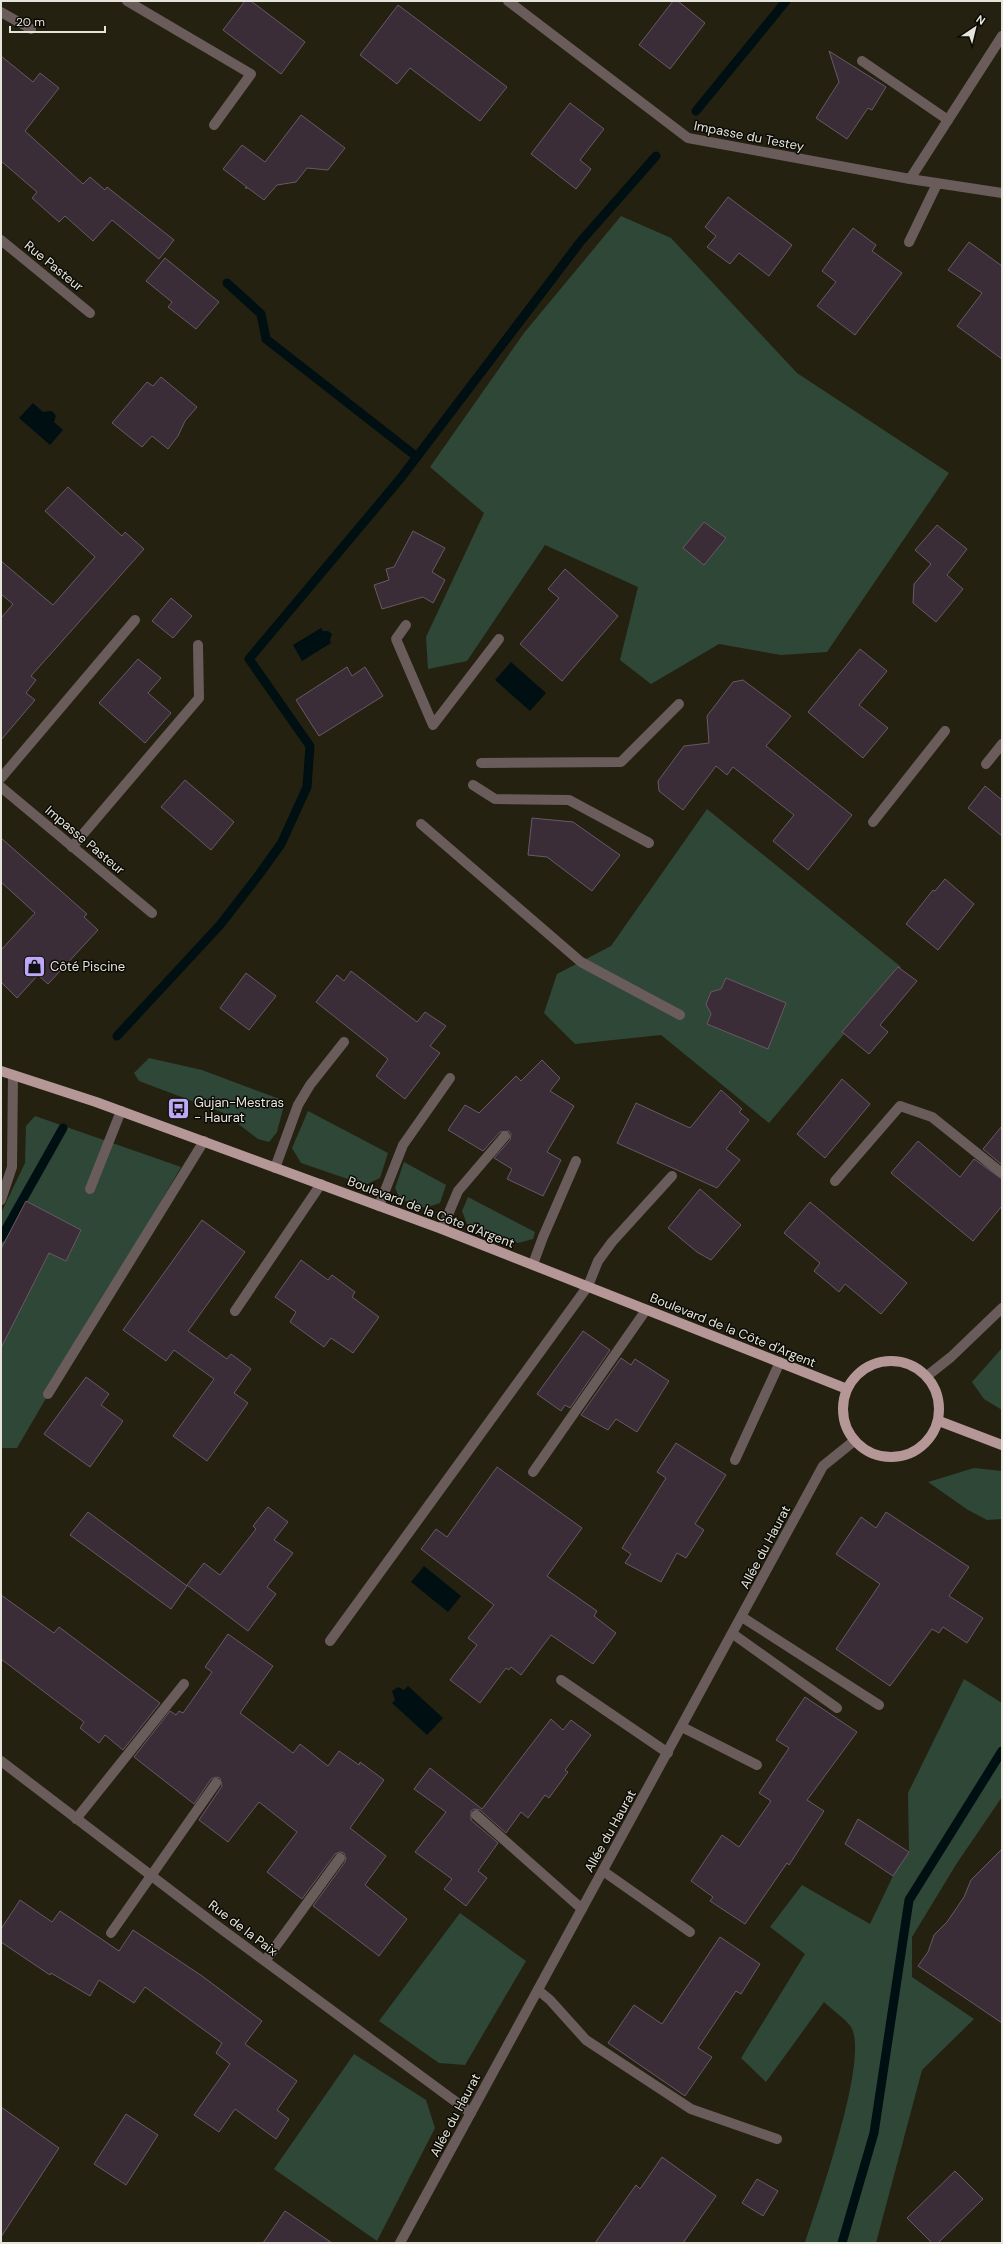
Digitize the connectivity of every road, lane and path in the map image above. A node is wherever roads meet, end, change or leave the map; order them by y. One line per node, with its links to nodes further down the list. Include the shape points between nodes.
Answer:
1 (127, 1): 8 (street, via 251,74)
2 (508, 1): 9 (street, Impasse du Testey, via 688,138)
3 (1, 12): 4 (street)
4 (31, 29)
5 (1002, 36): 7 (street)
6 (862, 61): 7 (street)
7 (948, 120): 9 (street)
8 (214, 124)
9 (910, 179): 10 (street, Impasse du Testey)
10 (937, 184): 11 (street, Impasse du Testey); 13 (street)
11 (1002, 193)
12 (1, 240): 14 (street, Rue Pasteur)
13 (908, 242)
14 (90, 313)
15 (135, 620): 24 (street)
16 (406, 625): 17 (street, via 396,640 433,725)
17 (499, 640)
18 (198, 645): 30 (street, via 199,698)
19 (679, 704): 22 (street, via 621,762)
20 (945, 731): 27 (street)
21 (1002, 744): 23 (street)
22 (481, 764)
23 (986, 764)
24 (1, 778)
25 (473, 785): 29 (street, via 495,799 568,800)
26 (1, 787): 30 (street, Impasse Pasteur)
27 (873, 822)
28 (421, 824): 32 (street, via 581,962)
29 (649, 843)
30 (72, 847): 31 (street, Impasse Pasteur)
31 (152, 913)
32 (680, 1015)
33 (344, 1042): 41 (street, via 310,1085 298,1105)
34 (1, 1071): 35 (main road, Boulevard de la Côte d'Argent)
35 (13, 1075): 37 (main road, Boulevard de la Côte d'Argent); 47 (street, via 12,1167)
36 (450, 1078): 48 (street, via 403,1145)
37 (122, 1111): 39 (main road, Boulevard de la Côte d'Argent); 46 (street)
38 (505, 1136): 49 (street, via 458,1191)
39 (204, 1141): 41 (main road, Boulevard de la Côte d'Argent); 58 (street)
40 (576, 1161): 50 (street)
41 (275, 1168): 45 (main road, Boulevard de la Côte d'Argent)
42 (1002, 1173): 44 (street, via 932,1117 900,1106)
43 (672, 1176): 51 (street, via 612,1242 598,1261)
44 (835, 1181)
45 (321, 1184): 48 (main road, Boulevard de la Côte d'Argent); 54 (street)
46 (90, 1189)
47 (1, 1200)
48 (380, 1206): 49 (main road, Boulevard de la Côte d'Argent)
49 (442, 1229): 50 (main road, Boulevard de la Côte d'Argent)
50 (533, 1264): 51 (main road, Boulevard de la Côte d'Argent)
51 (588, 1286): 53 (main road, Boulevard de la Côte d'Argent); 66 (street)
52 (1002, 1308): 56 (street, via 951,1357)
53 (646, 1310): 55 (main road, Boulevard de la Côte d'Argent); 63 (street)
54 (235, 1311)
55 (780, 1362): 57 (main road, Boulevard de la Côte d'Argent); 62 (street)
56 (927, 1376): 57 (main road, via 914,1366 900,1361 884,1361 869,1366 856,1376); 59 (main road, via 938,1397)
57 (847, 1389): 60 (main road, via 843,1402 843,1416)
58 (48, 1394)
59 (939, 1421): 60 (main road, via 933,1435 923,1447 903,1456 880,1457); 61 (main road)
60 (854, 1442): 64 (street, Allée du Haurat, via 823,1466)
61 (1002, 1445)
62 (735, 1460)
63 (533, 1472)
64 (742, 1617): 65 (street, Allée du Haurat); 69 (street)
65 (733, 1634): 70 (street); 71 (street, Allée du Haurat)
66 (330, 1641)
67 (561, 1680): 72 (street)
68 (184, 1684): 77 (street)
69 (879, 1705)
70 (837, 1708)
71 (682, 1728): 72 (street, Allée du Haurat); 74 (street)
72 (668, 1753): 79 (street, Allée du Haurat)
73 (1, 1761): 77 (street, Rue de la Paix)
74 (757, 1765)
75 (216, 1783): 80 (street)
76 (476, 1815): 81 (street)
77 (76, 1819): 80 (street, Rue de la Paix)
78 (340, 1858): 84 (street)
79 (603, 1871): 81 (street, Allée du Haurat); 82 (street)
80 (152, 1876): 83 (street); 84 (street, Rue de la Paix)
81 (582, 1908): 85 (street, Allée du Haurat)
82 (690, 1932)
83 (111, 1933)
84 (265, 1961): 86 (street, Rue de la Paix)
85 (538, 1990): 86 (street, Allée du Haurat); 87 (street, via 586,2040 692,2108)
86 (471, 2113): 88 (street, Allée du Haurat)
87 (777, 2138)
88 (400, 2243)

